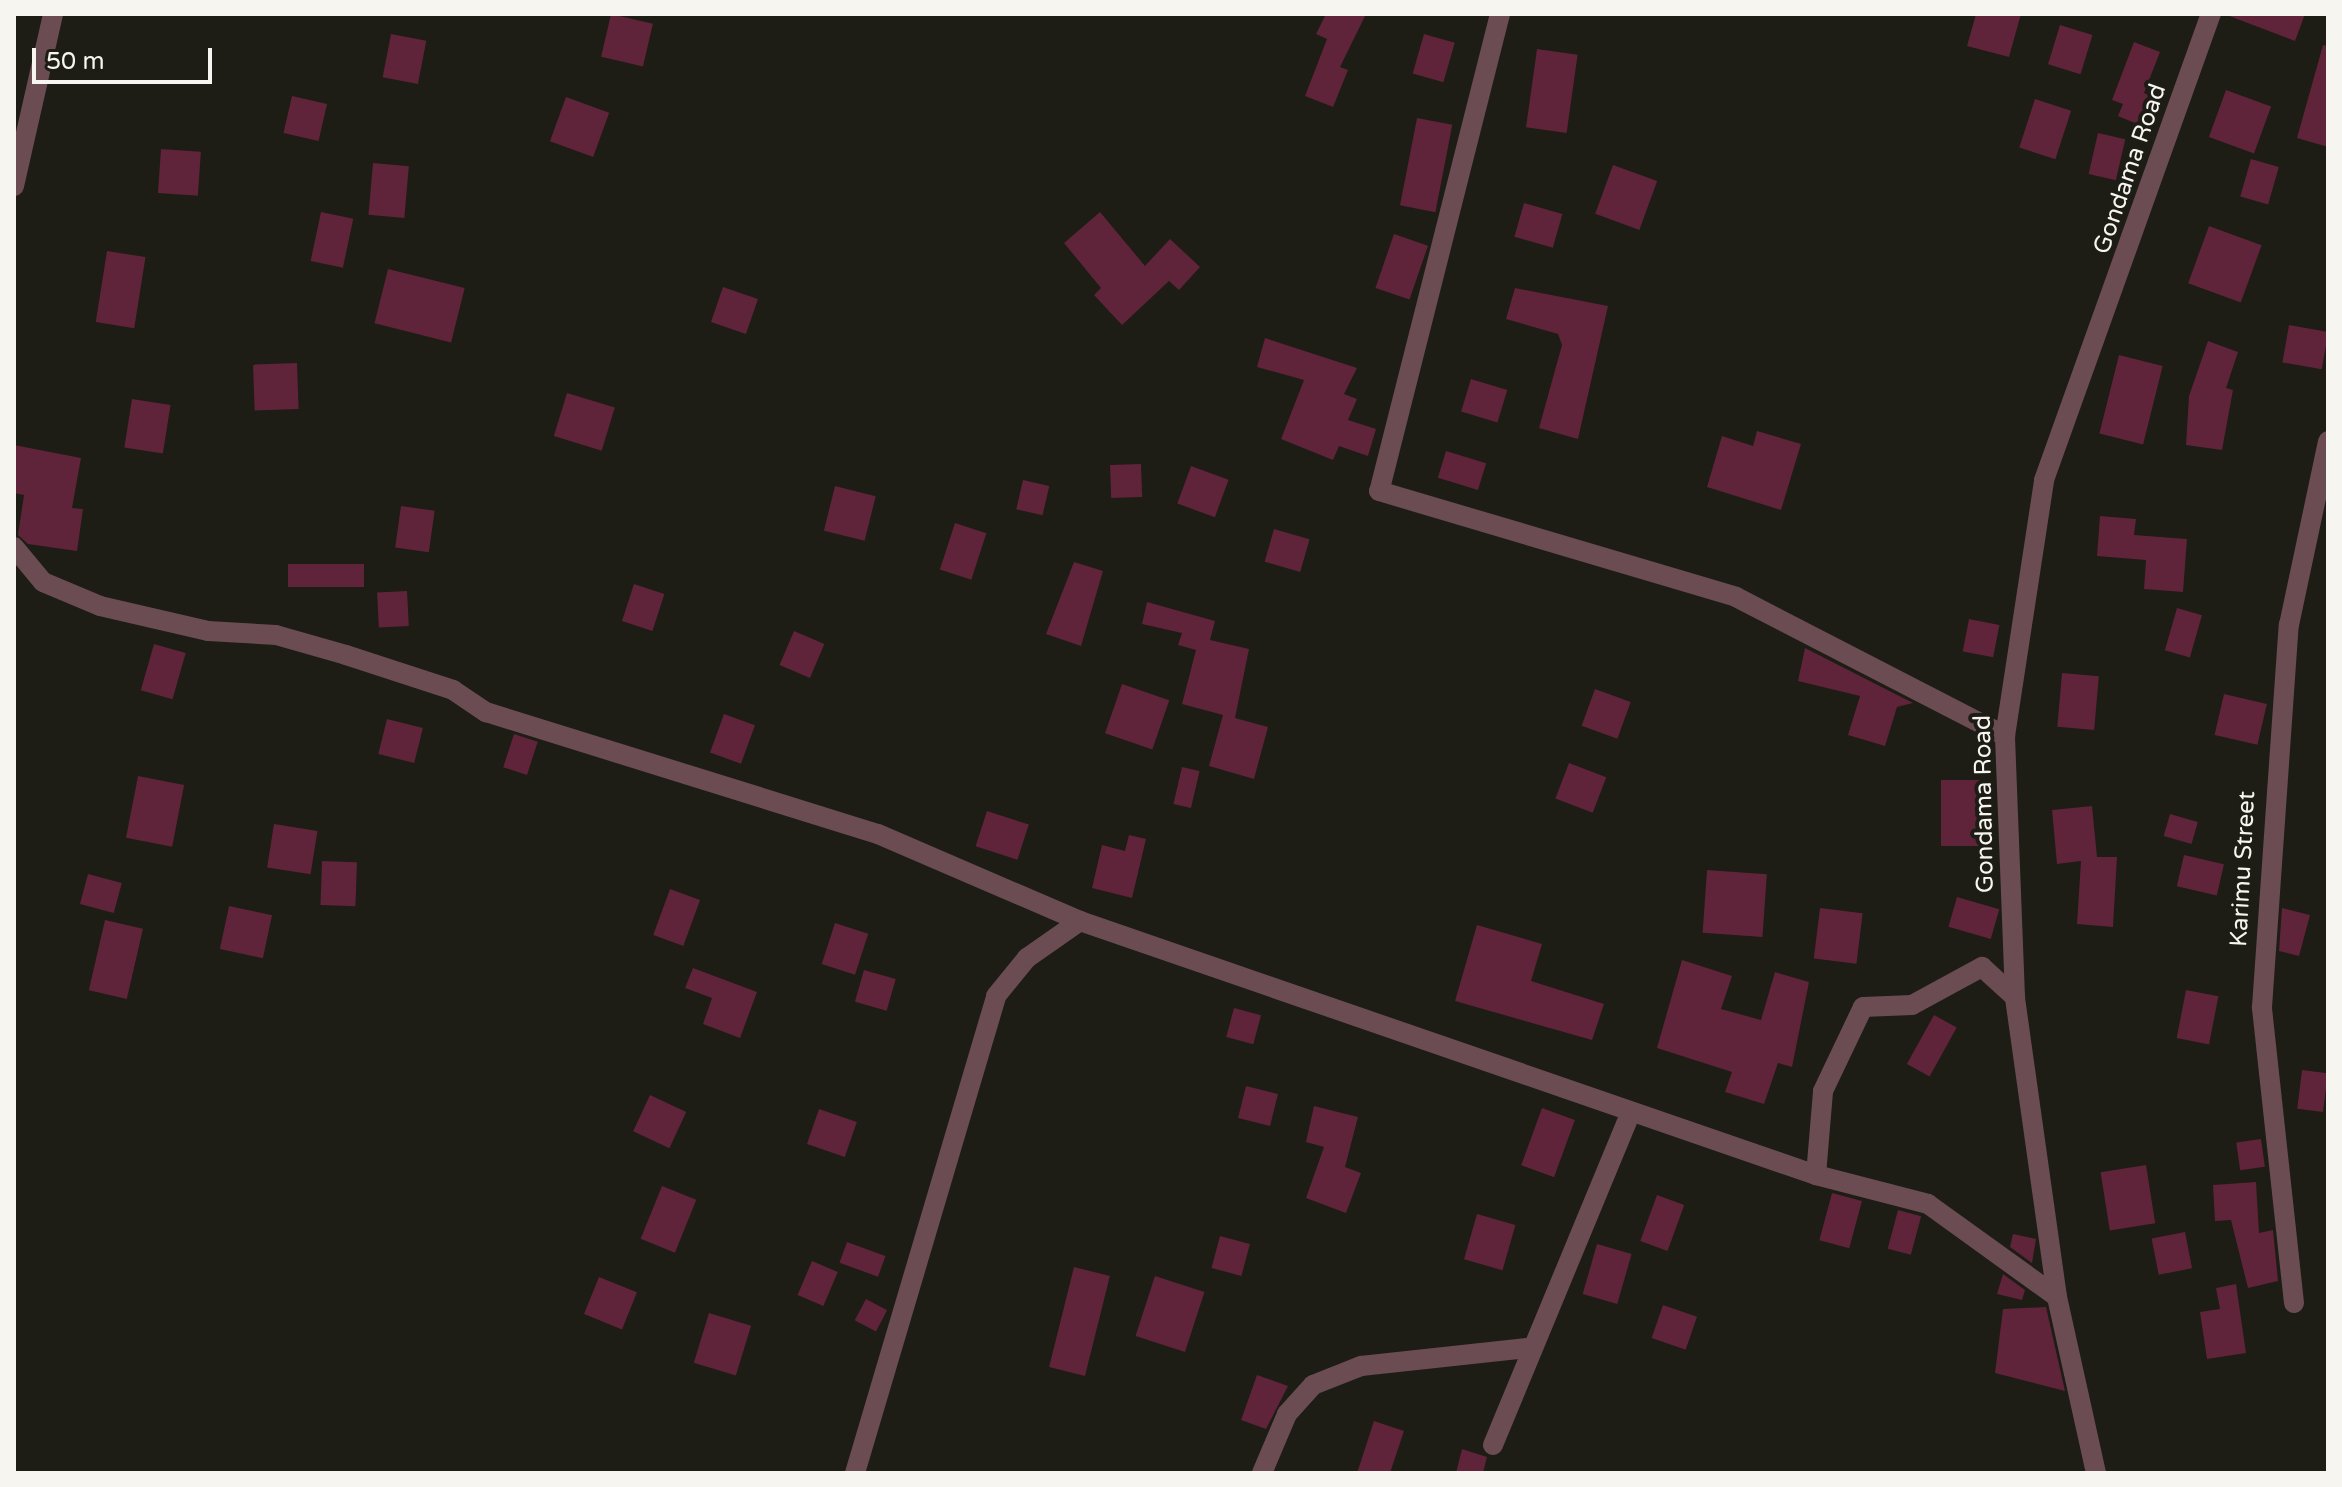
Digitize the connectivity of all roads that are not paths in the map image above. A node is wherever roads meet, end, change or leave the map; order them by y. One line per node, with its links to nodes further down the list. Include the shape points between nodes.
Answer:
1 (53, 14): 4 (street)
2 (1500, 14): 7 (street, via 1379,491 1736,597)
3 (2211, 14): 7 (street, Gondama Road, via 2044,480)
4 (14, 186)
5 (2328, 441): 13 (street, Karimu Street, via 2289,625 2262,1007)
6 (14, 547): 8 (street, via 43,582 100,606 208,631 276,635 346,655 453,690 486,712 878,834)
7 (2005, 736): 9 (street, Gondama Road)
8 (1080, 921): 10 (street); 16 (street, via 1027,958 996,996)
9 (2015, 997): 11 (street, via 1982,967 1912,1005 1863,1007 1823,1091); 12 (street, Gondama Road)
10 (1631, 1112): 11 (street); 14 (street)
11 (1816, 1175): 12 (street, via 1928,1204)
12 (2057, 1297): 18 (street, Gondama Road)
13 (2294, 1303)
14 (1527, 1348): 15 (street); 17 (street, via 1361,1366 1313,1385 1287,1414)
15 (1493, 1445)
16 (855, 1473)
17 (1262, 1473)
18 (2096, 1473)

